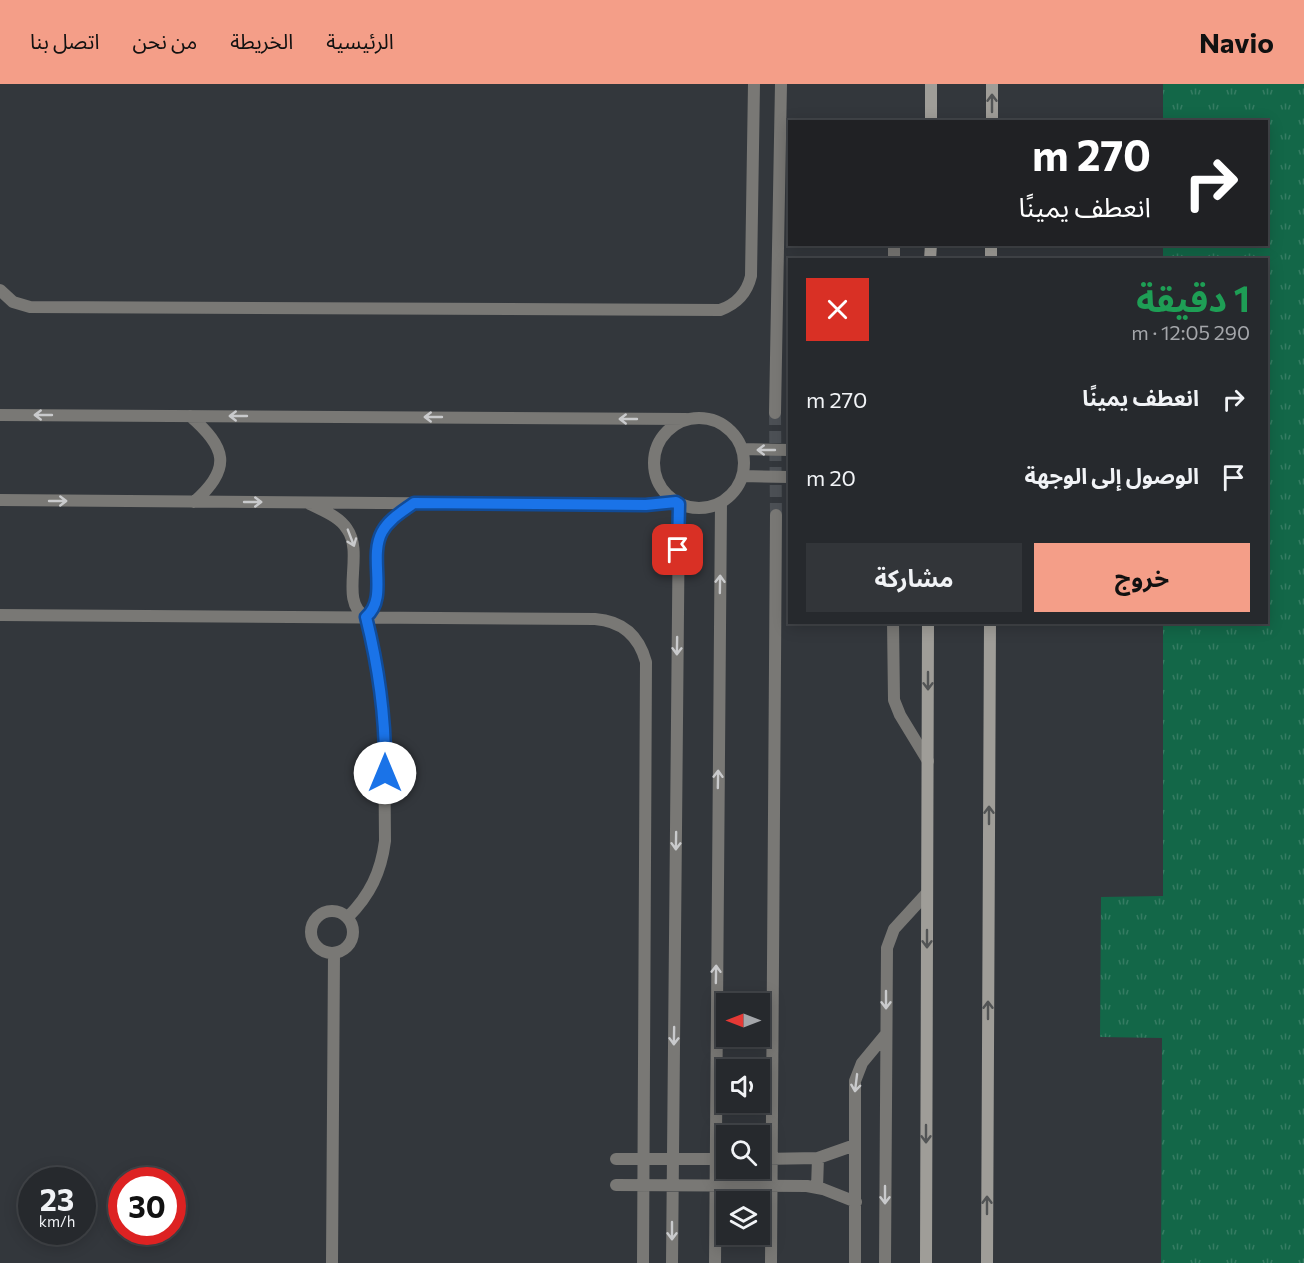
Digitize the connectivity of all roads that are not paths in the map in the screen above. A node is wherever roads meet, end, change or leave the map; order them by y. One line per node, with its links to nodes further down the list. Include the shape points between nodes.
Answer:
1 (754, 84): 7 (street, via 751,276 741,297 720,310 30,307 13,302)
2 (781, 84): 8 (street)
3 (931, 84): 5 (main road)
4 (992, 84): 6 (main road, one-way to 4)
5 (931, 120)
6 (992, 120)
7 (0, 290)
8 (775, 413)
9 (0, 415): 10 (street, one-way to 9)
10 (190, 416): 11 (street, one-way to 10); 17 (street, via 216,442 220,462 214,481)
11 (686, 420): 12 (street, via 698,417 720,423 730,430); 21 (street, via 664,434 654,458 659,483)
12 (742, 450): 13 (street, one-way to 12); 14 (street)
13 (788, 450)
14 (742, 476): 15 (street); 19 (street, via 730,496)
15 (788, 477)
16 (0, 500): 17 (street, one-way to 17)
17 (194, 502): 18 (street, one-way to 18)
18 (307, 502): 20 (street); 23 (street, one-way to 23, via 348,529 354,544)
19 (721, 502): 21 (street, via 700,508); 35 (street, one-way to 19)
20 (414, 503): 21 (street); 24 (street, via 383,530 377,545)
21 (677, 503): 41 (street, one-way to 41)
22 (776, 516): 36 (street)
23 (354, 561): 24 (street, via 368,565); 26 (street, via 353,604)
24 (377, 561): 26 (street, via 376,602)
25 (0, 615): 26 (street)
26 (366, 617): 32 (street, via 384,717 385,841 374,883); 40 (street, via 607,620 629,631 643,650 647,686)
27 (893, 624): 30 (street, via 894,700)
28 (928, 624): 30 (main road, one-way to 30)
29 (990, 624): 61 (main road, one-way to 29)
30 (928, 761): 31 (main road)
31 (927, 892): 34 (street, one-way to 34, via 894,929 888,942); 60 (main road, one-way to 60)
32 (348, 917): 33 (street, via 353,928 352,940); 33 (street, via 330,910 314,921 311,934 316,946)
33 (334, 954): 53 (street)
34 (886, 1034): 37 (street, one-way to 37, via 858,1071); 59 (street, one-way to 59)
35 (720, 1125)
36 (766, 1125)
37 (855, 1145): 38 (street); 52 (street)
38 (818, 1158): 43 (street); 51 (street)
39 (616, 1159): 40 (street)
40 (643, 1159): 41 (street); 47 (street)
41 (672, 1159): 42 (street); 48 (street)
42 (716, 1159)
43 (770, 1159)
44 (716, 1179): 49 (street)
45 (769, 1179): 50 (street)
46 (616, 1185): 47 (street)
47 (643, 1185): 48 (street); 54 (street)
48 (672, 1185): 49 (street); 55 (street, one-way to 55)
49 (715, 1186): 50 (street); 56 (street)
50 (771, 1186): 51 (street); 57 (street)
51 (817, 1188): 52 (street)
52 (856, 1202): 58 (street)
53 (332, 1263)
54 (643, 1263)
55 (672, 1263)
56 (715, 1263)
57 (771, 1263)
58 (855, 1263)
59 (885, 1263)
60 (926, 1263)
61 (987, 1263)

